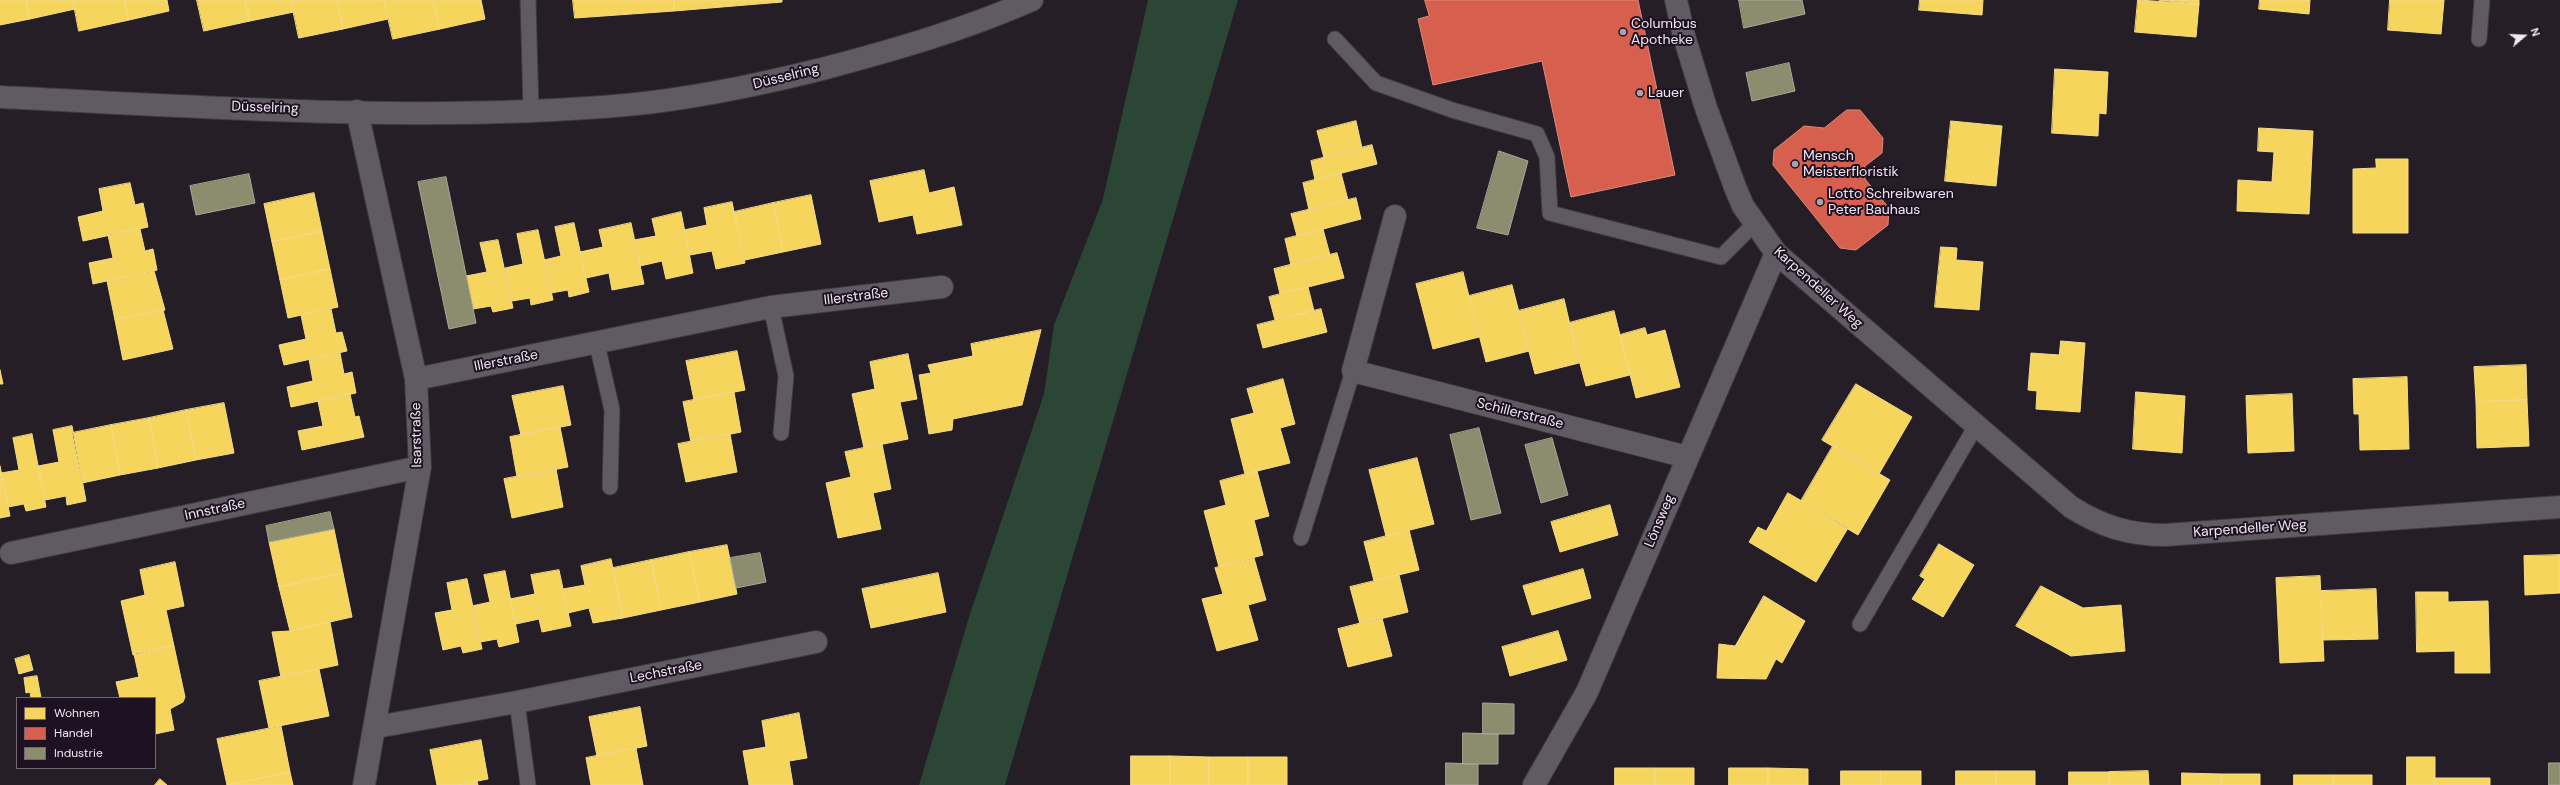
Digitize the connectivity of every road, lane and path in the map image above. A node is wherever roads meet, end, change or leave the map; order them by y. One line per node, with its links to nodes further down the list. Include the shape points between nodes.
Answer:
1 (528, 0): 8 (lane)
2 (1032, 0): 8 (street, Düsselring, via 982,22 902,48 752,86 628,105)
3 (1676, 0): 11 (street, Karpendeller Weg, via 1706,108 1743,206)
4 (2482, 0): 6 (lane)
5 (1335, 39): 11 (lane, via 1376,83 1452,110 1537,134 1547,157 1550,214 1721,257)
6 (2479, 39)
7 (0, 97): 9 (street, Düsselring)
8 (531, 110): 9 (street, Düsselring, via 463,113)
9 (357, 111): 17 (street, Isarstraße)
10 (1395, 216): 16 (street)
11 (1754, 224): 12 (street, Karpendeller Weg)
12 (1776, 253): 18 (street, Karpendeller Weg); 20 (street, Lönsweg)
13 (942, 287): 14 (street, Illerstraße)
14 (771, 307): 15 (street, Illerstraße); 19 (lane, via 786,376)
15 (597, 344): 17 (street, Illerstraße); 22 (lane, via 612,410)
16 (1353, 371): 20 (street, Schillerstraße); 24 (lane)
17 (416, 379): 21 (street, Isarstraße)
18 (1977, 424): 23 (street, Karpendeller Weg, via 2071,507 2104,526 2134,534 2165,535); 26 (lane)
19 (781, 433)
20 (1687, 457): 32 (street, Lönsweg, via 1587,692)
21 (420, 467): 25 (street, Innstraße); 29 (street, Isarstraße)
22 (610, 487)
23 (2560, 508)
24 (1301, 538)
25 (11, 553)
26 (1860, 624)
27 (816, 642): 28 (street, Lechstraße)
28 (517, 702): 29 (street, Lechstraße); 31 (lane)
29 (376, 727): 30 (street, Isarstraße)
30 (364, 785)
31 (528, 785)
32 (1534, 785)

